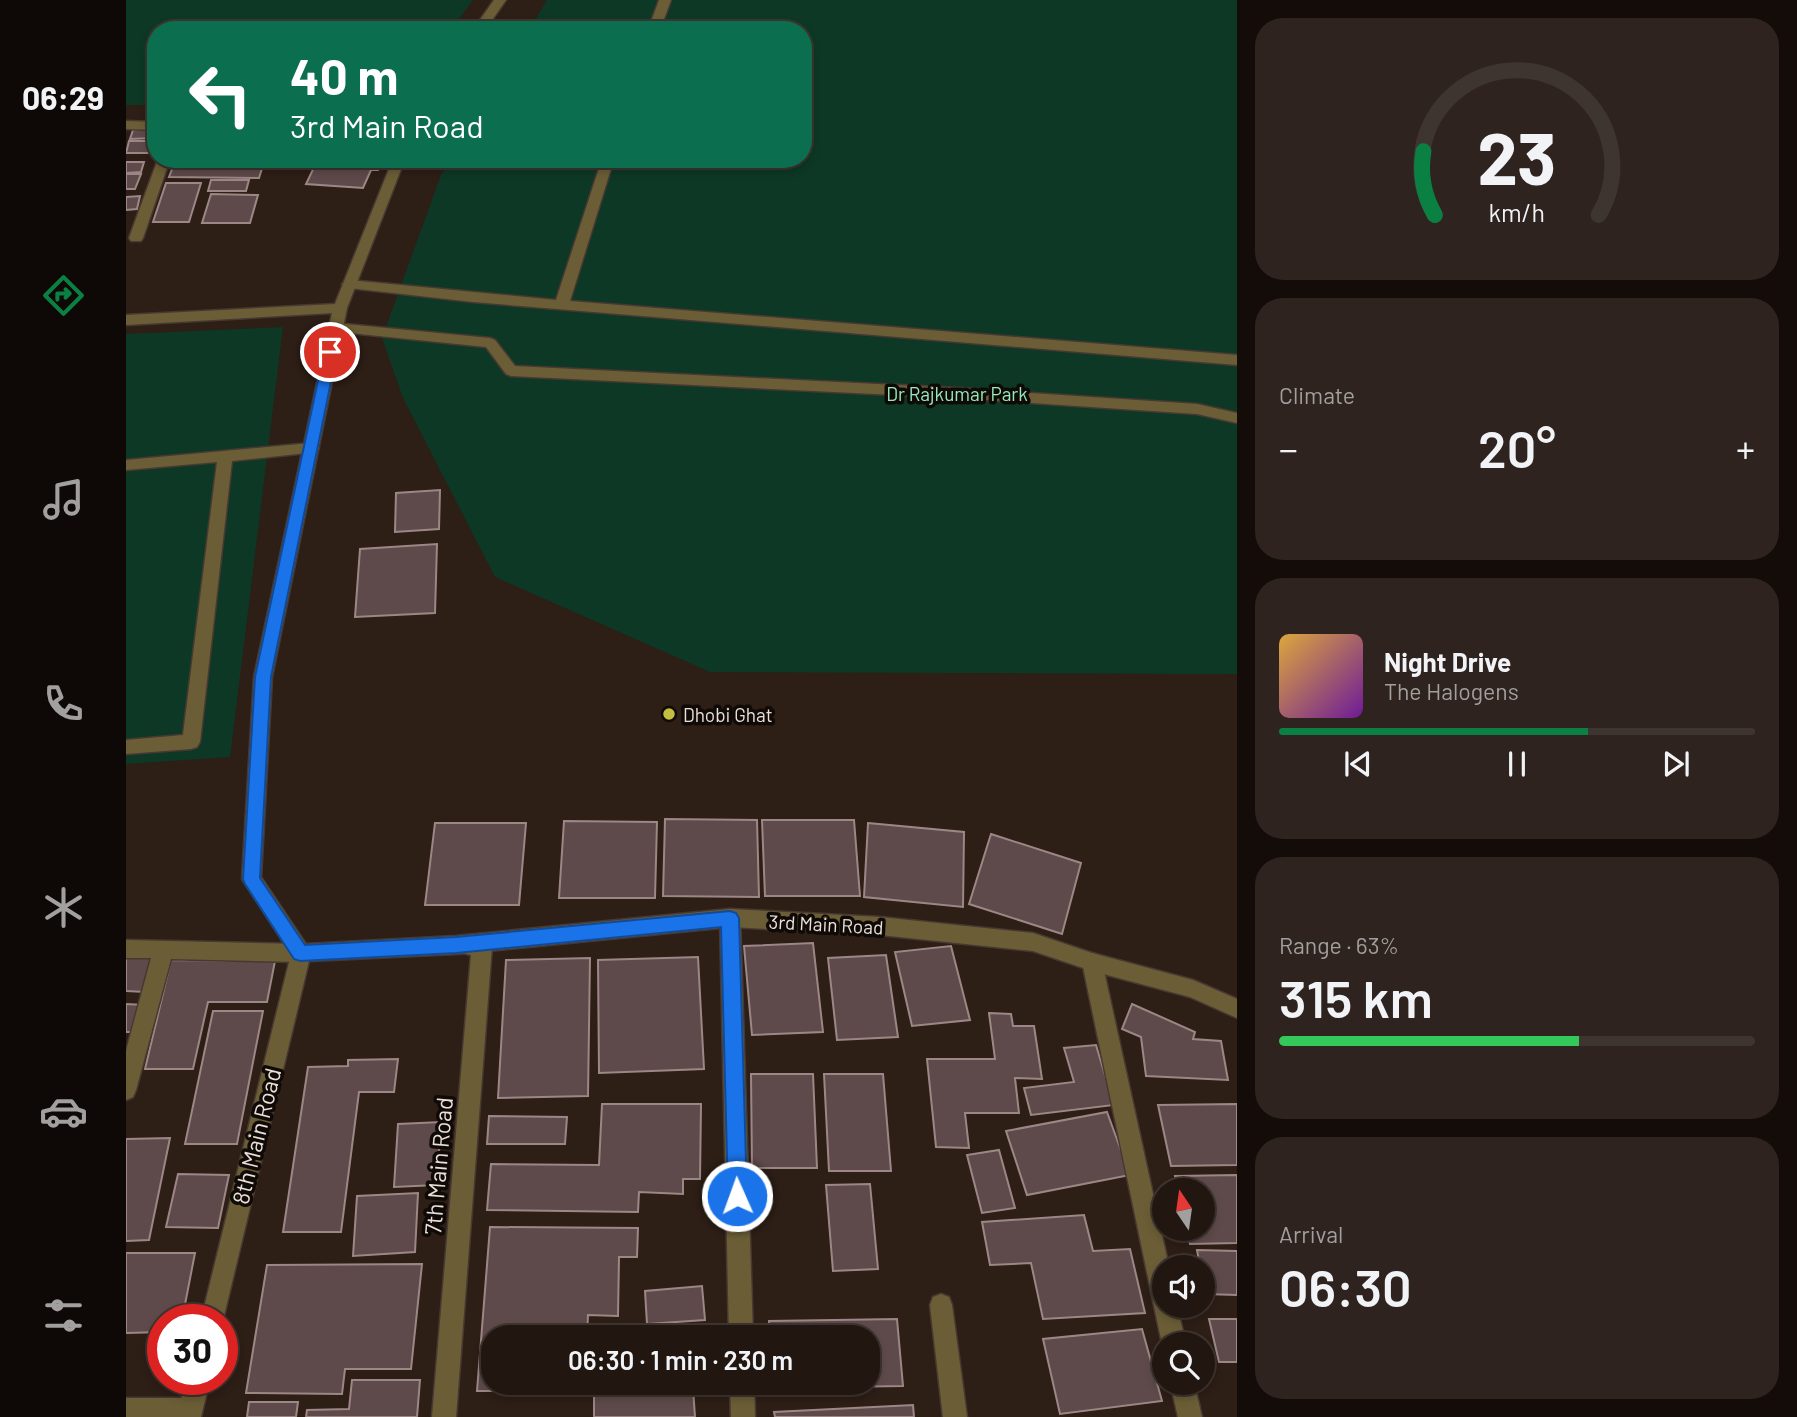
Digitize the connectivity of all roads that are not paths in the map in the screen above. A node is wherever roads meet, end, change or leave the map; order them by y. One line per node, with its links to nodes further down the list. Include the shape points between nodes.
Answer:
1 (500, 0): 3 (street)
2 (665, 0): 4 (street)
3 (485, 21)
4 (657, 21)
5 (126, 125): 6 (street)
6 (147, 126)
7 (161, 168): 10 (street)
8 (395, 168): 11 (street)
9 (605, 168): 12 (street)
10 (136, 238)
11 (349, 284): 12 (street); 13 (street)
12 (562, 305): 16 (street)
13 (340, 308): 14 (street); 15 (street)
14 (126, 320)
15 (335, 328): 17 (street, via 490,343 510,371 1130,404 1197,409); 18 (street)
16 (1237, 360)
17 (1237, 418)
18 (311, 448): 19 (street); 26 (street, via 263,677 251,879)
19 (225, 456): 20 (street); 21 (street, via 191,742)
20 (126, 465)
21 (126, 747)
22 (730, 918): 23 (street, 3rd Main Road); 27 (street, 3rd Main Road, via 880,926 1033,942); 33 (street)
23 (456, 945): 26 (street, 3rd Main Road); 39 (street, 7th Main Road, via 482,946)
24 (126, 949): 25 (street, 3rd Main Road)
25 (163, 950): 26 (street, 3rd Main Road); 29 (street)
26 (300, 953): 31 (street, 8th Main Road)
27 (1092, 962): 28 (street, 3rd Main Road, via 1193,989); 30 (street)
28 (1237, 1009)
29 (126, 1090)
30 (1155, 1255)
31 (216, 1304)
32 (941, 1305): 41 (street)
33 (741, 1325)
34 (194, 1395): 38 (street)
35 (742, 1395): 40 (street)
36 (1185, 1395): 42 (street)
37 (126, 1410): 38 (street)
38 (190, 1413)
39 (444, 1417)
40 (743, 1417)
41 (955, 1417)
42 (1190, 1417)

